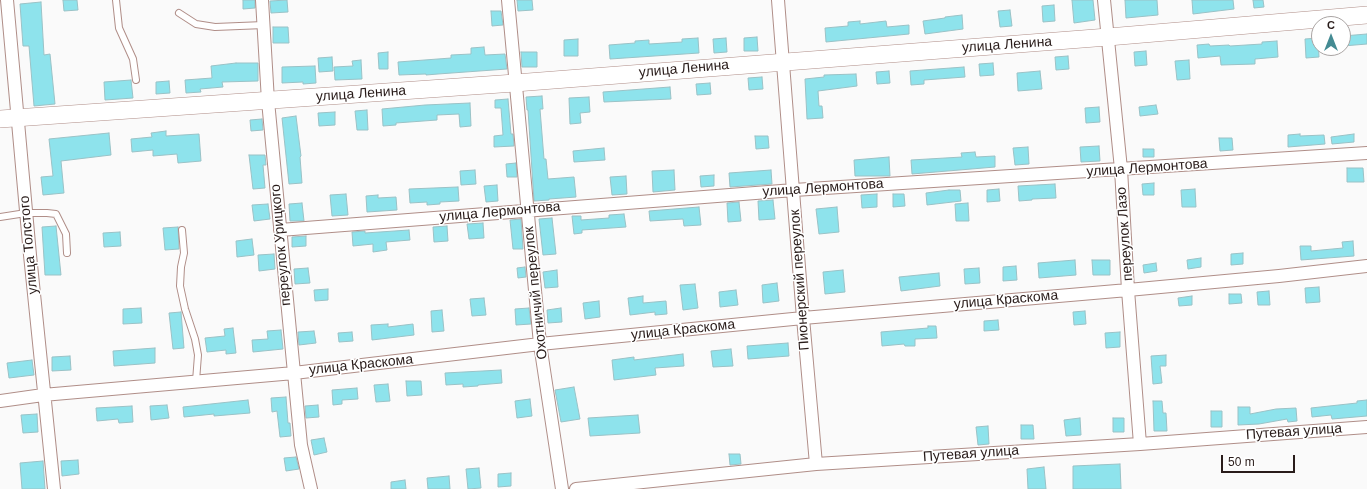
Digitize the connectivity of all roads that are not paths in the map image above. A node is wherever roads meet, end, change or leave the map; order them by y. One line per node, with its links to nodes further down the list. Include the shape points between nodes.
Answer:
1 (7, 0): 15 (street, улица Толстого)
2 (116, 0): 12 (lane, via 119,28 133,60)
3 (262, 0): 9 (street, переулок Урицкого)
4 (508, 0): 13 (street, Охотничий переулок)
5 (778, 0): 11 (street, Пионерский переулок)
6 (1104, 0): 10 (street, переулок Лазо)
7 (179, 13): 9 (lane, via 196,24 216,27)
8 (1367, 15): 10 (main road, улица Ленина)
9 (264, 25): 14 (street, переулок Урицкого)
10 (1108, 37): 11 (main road, улица Ленина); 18 (street, переулок Лазо)
11 (782, 62): 13 (main road, улица Ленина); 19 (street, Пионерский переулок)
12 (136, 80)
13 (515, 83): 14 (main road, улица Ленина); 20 (street, Охотничий переулок)
14 (268, 101): 15 (main road, улица Ленина); 24 (street, переулок Урицкого)
15 (17, 118): 16 (main road, улица Ленина); 21 (street, улица Толстого)
16 (0, 119)
17 (1367, 154): 18 (street, улица Лермонтова)
18 (1121, 169): 19 (street, улица Лермонтова); 27 (street, переулок Лазо)
19 (794, 190): 20 (street, улица Лермонтова); 28 (street, Пионерский переулок)
20 (528, 210): 24 (street, улица Лермонтова); 29 (street, Охотничий переулок)
21 (26, 213): 22 (lane); 25 (lane, via 56,214 66,234); 32 (street, улица Толстого)
22 (0, 217)
23 (182, 230): 31 (lane, via 184,253 180,286 198,355)
24 (280, 230): 30 (street, переулок Урицкого)
25 (67, 253)
26 (1367, 266): 27 (street, улица Краскома)
27 (1128, 290): 28 (street, улица Краскома); 35 (street, переулок Лазо)
28 (803, 318): 29 (street, улица Краскома); 36 (street, Пионерский переулок)
29 (540, 344): 30 (street, улица Краскома); 39 (street, Охотничий переулок)
30 (294, 372): 31 (street, улица Краскома); 38 (street, переулок Урицкого, via 301,445)
31 (196, 381): 32 (street, улица Краскома)
32 (44, 395): 33 (street, улица Краскома); 37 (street, улица Толстого)
33 (0, 401)
34 (1367, 427): 35 (street, Путевая улица)
35 (1140, 444): 36 (street, Путевая улица)
36 (816, 464): 40 (street, Путевая улица)
37 (54, 489)
38 (311, 489)
39 (562, 489)
40 (576, 489)

